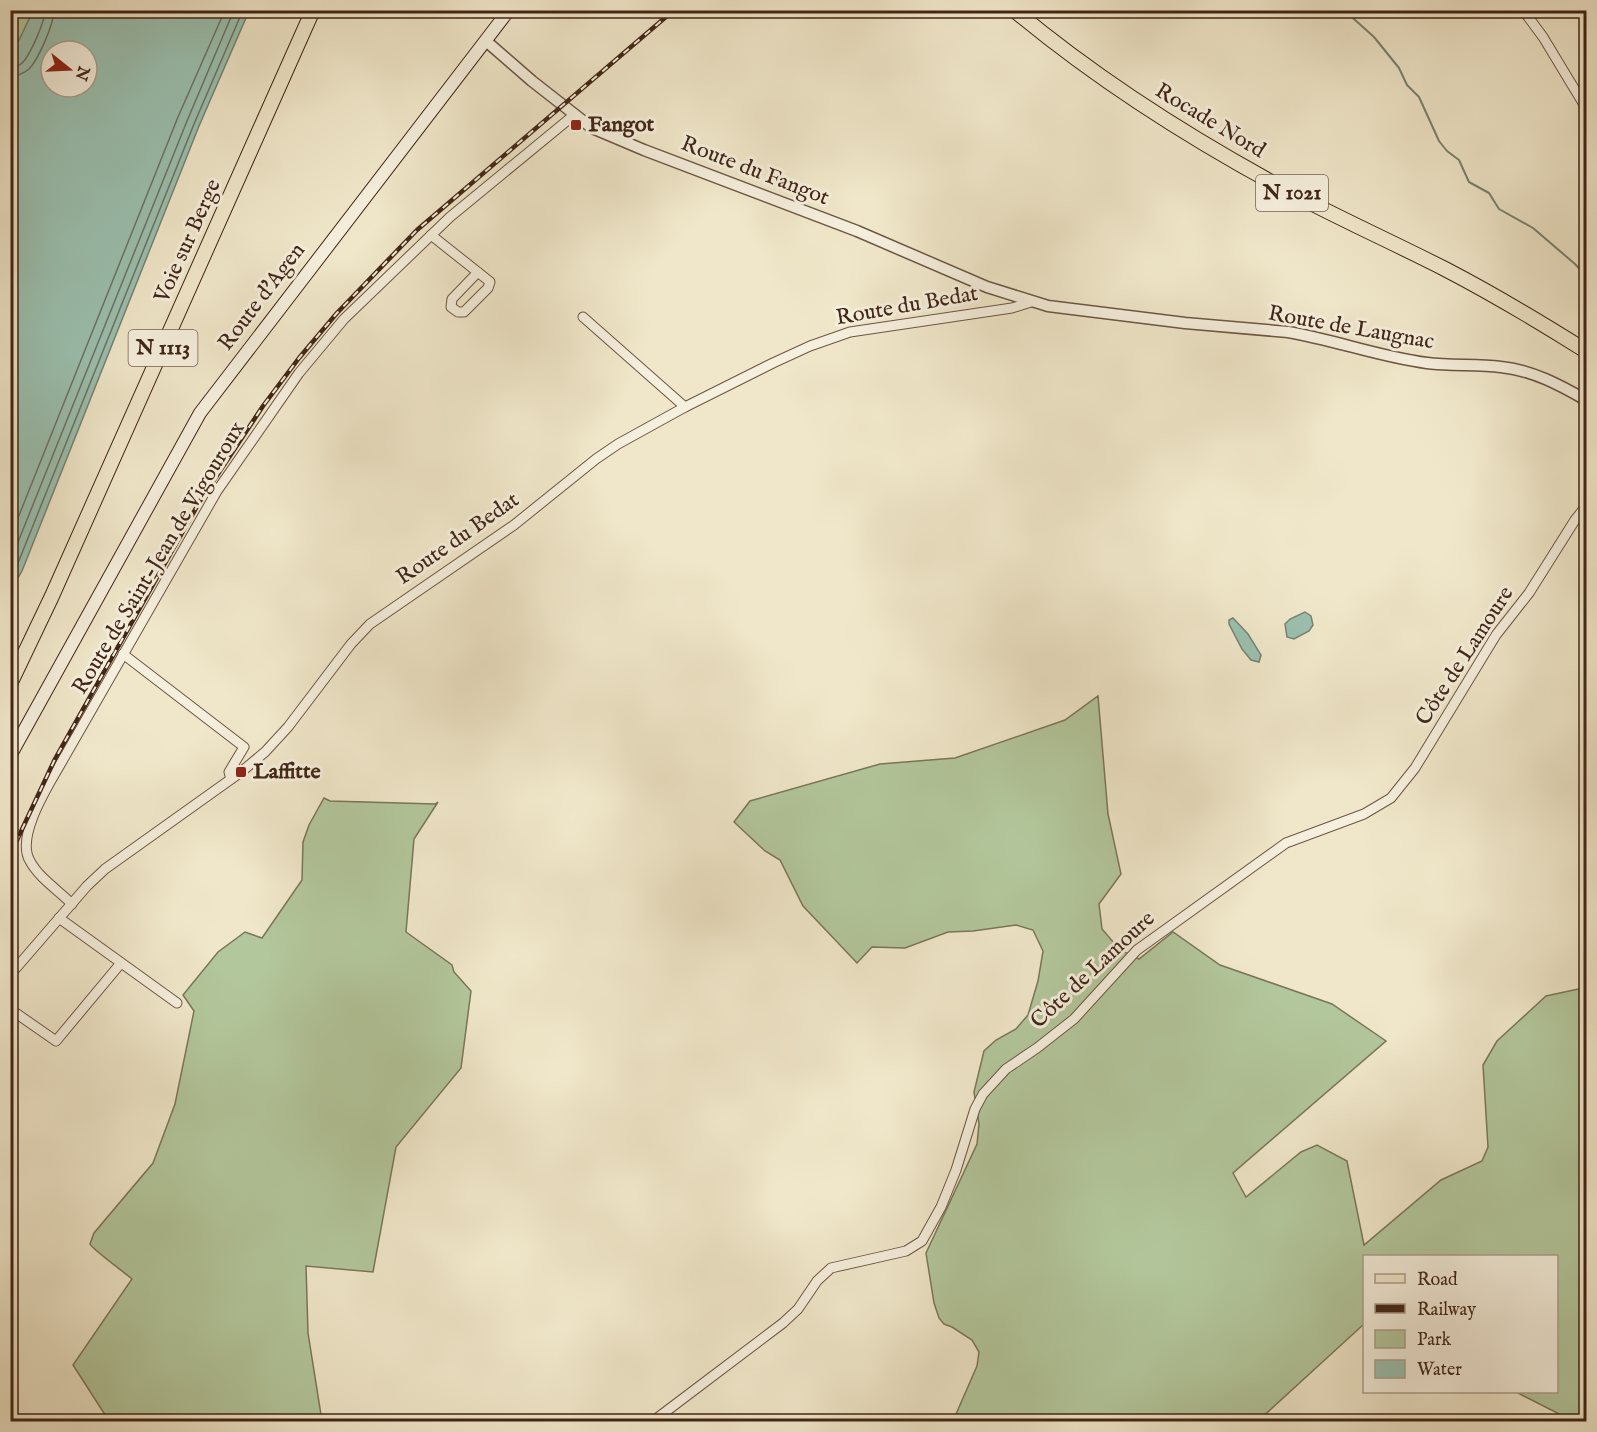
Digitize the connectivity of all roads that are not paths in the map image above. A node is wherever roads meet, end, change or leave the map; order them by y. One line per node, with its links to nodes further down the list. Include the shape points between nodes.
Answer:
1 (313, 10): 17 (main road, Voie sur Berge / N 1113)
2 (509, 10): 5 (main road, Route d'Agen)
3 (1014, 10): 12 (main road, Rocade Nord / N 1021, via 1044,36 1217,152 1501,300)
4 (1523, 10): 6 (street)
5 (486, 41): 7 (street, Route du Fangot); 18 (main road, Route d'Agen, via 201,413)
6 (1587, 108)
7 (574, 115): 8 (street, Route de Saint-Jean de Vigouroux); 10 (street, Route du Fangot, via 592,128 644,150)
8 (431, 235): 9 (street); 16 (street, Route de Saint-Jean de Vigouroux, via 344,319 299,373 217,491)
9 (478, 272): 9 (street, via 490,285 464,312 458,312 451,307 452,300)
10 (1031, 302): 13 (street, Route de Laugnac, via 1309,335 1428,363 1520,370); 14 (street, Route du Bedat, via 850,332 810,346)
11 (583, 317): 14 (street)
12 (1587, 351)
13 (1587, 400)
14 (685, 407): 19 (street, Route du Bedat, via 596,459 514,525 370,624 288,727)
15 (1587, 506): 26 (street, Côte de Lamoure, via 1496,635 1415,768 1391,798 1364,814 1286,843 1137,950 1074,1019 1006,1069 983,1094 941,1207 918,1245 831,1268 783,1323)
16 (123, 654): 19 (street, via 244,747 231,766); 20 (street, Route de Saint-Jean de Vigouroux, via 37,807 28,834 27,855 36,871)
17 (10, 684)
18 (10, 756)
19 (231, 779): 20 (street, Route du Bedat, via 105,868)
20 (72, 904): 21 (street, Route du Bedat)
21 (59, 918): 22 (street); 23 (street, Route du Bedat)
22 (121, 963): 24 (street); 25 (street, via 56,1041)
23 (10, 975)
24 (177, 1003)
25 (10, 1009)
26 (652, 1422)

